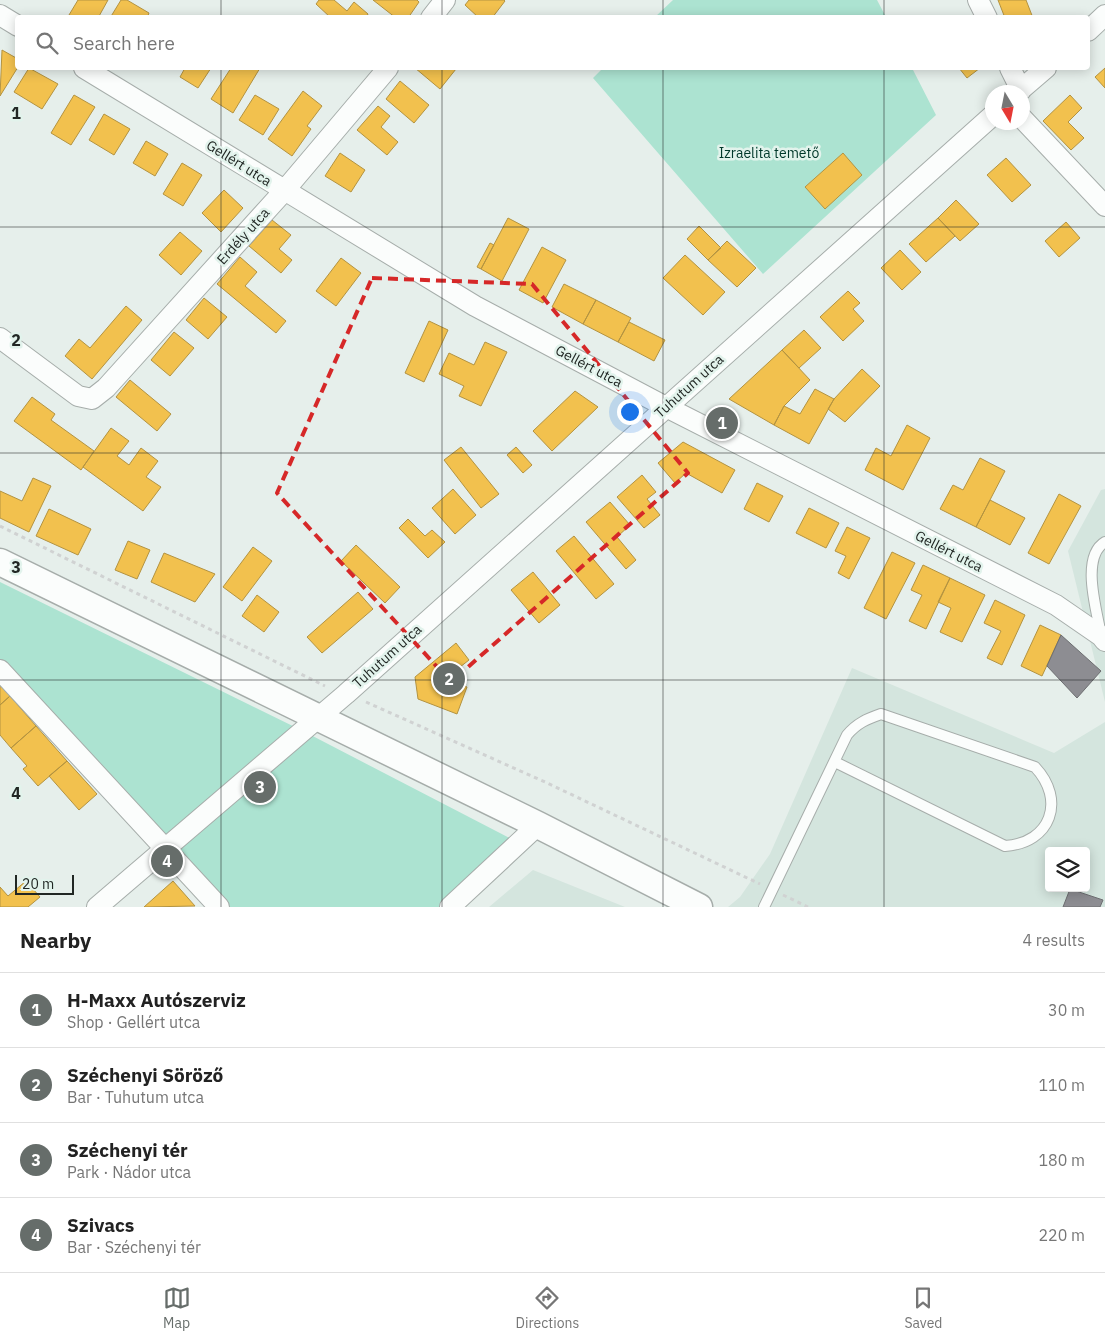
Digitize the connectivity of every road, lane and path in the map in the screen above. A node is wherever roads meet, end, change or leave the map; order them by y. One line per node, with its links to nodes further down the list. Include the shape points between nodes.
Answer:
1 (445, 0): 4 (street)
2 (978, 0): 5 (street)
3 (0, 15): 7 (street)
4 (432, 15)
5 (985, 15)
6 (1105, 15): 8 (street)
7 (15, 24)
8 (1090, 29)
9 (87, 70): 17 (street, Gellért utca)
10 (386, 70): 17 (street, Erdély utca)
11 (1011, 70): 13 (street)
12 (1044, 70): 14 (street)
13 (1017, 85)
14 (1027, 85)
15 (985, 122): 20 (street, Tuhutum utca)
16 (1030, 126): 18 (street)
17 (284, 191): 19 (street, Erdély utca, via 106,388 92,399 78,396); 20 (street, Gellért utca, via 475,306)
18 (1105, 206)
19 (0, 338)
20 (666, 407): 24 (street, Gellért utca, via 1056,605); 26 (street, Tuhutum utca)
21 (0, 526): 26 (path, via 313,682)
22 (1105, 542): 24 (lane, via 1098,546 1090,570)
23 (0, 562): 27 (street)
24 (1103, 639)
25 (0, 670): 30 (street)
26 (346, 694): 27 (street, Tuhutum utca); 31 (path, via 545,782)
27 (319, 717): 29 (street); 30 (street, Tuhutum utca)
28 (834, 762): 28 (lane, via 855,726 881,714 1035,767 1050,789 1052,806 1043,829 1032,839 1019,845 1005,846); 31 (lane)
29 (538, 825): 34 (street); 35 (street)
30 (166, 848): 32 (street, Tuhutum utca); 33 (street)
31 (772, 889): 36 (lane); 37 (path)
32 (97, 907)
33 (219, 907)
34 (450, 907)
35 (698, 907)
36 (764, 907)
37 (808, 907)

